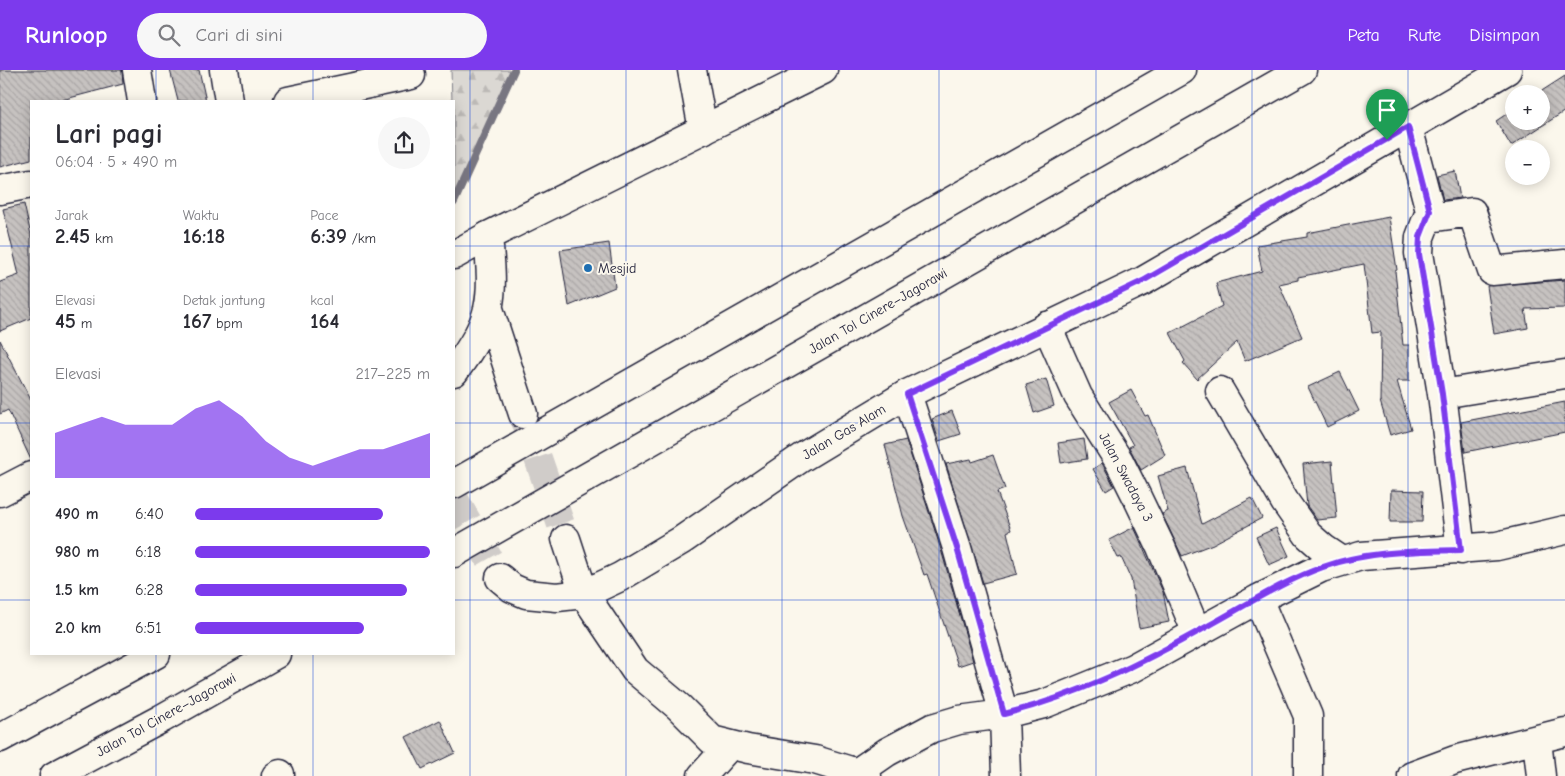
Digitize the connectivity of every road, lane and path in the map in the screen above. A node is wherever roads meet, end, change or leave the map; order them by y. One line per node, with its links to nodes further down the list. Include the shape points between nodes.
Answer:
1 (137, 70): 9 (main road)
2 (224, 70): 10 (main road)
3 (692, 70): 13 (main road)
4 (824, 70): 13 (main road)
5 (1182, 70): 29 (main road)
6 (1302, 70): 34 (main road, Jalan Tol Cinere–Jagorawi)
7 (1507, 70): 12 (main road, Jalan Gas Alam)
8 (411, 75): 11 (main road)
9 (142, 100)
10 (229, 100)
11 (293, 100)
12 (1408, 127): 16 (main road, via 1430,211); 21 (main road, Jalan Gas Alam, via 1174,264)
13 (703, 130): 17 (main road)
14 (30, 184): 15 (main road)
15 (0, 190)
16 (1429, 218): 19 (main road, via 1472,212 1492,271); 26 (main road, via 1420,237 1419,254)
17 (488, 236): 18 (main road); 20 (main road, via 492,282)
18 (455, 254)
19 (1565, 264)
20 (490, 310): 22 (main road, via 480,334); 27 (main road)
21 (1046, 326): 25 (main road, Jalan Gas Alam); 39 (main road, Jalan Swadaya 3, via 1078,396 1119,461 1136,495)
22 (455, 371)
23 (1565, 374): 26 (main road)
24 (1220, 391): 35 (main road, via 1308,535)
25 (907, 394): 37 (main road, Jalan Gas Alam, via 801,458 648,561); 42 (main road, via 957,548)
26 (1442, 394): 33 (main road)
27 (523, 414)
28 (30, 477): 30 (main road)
29 (455, 483)
30 (0, 492)
31 (1565, 530): 33 (main road, via 1497,546)
32 (566, 539): 37 (main road)
33 (1461, 550): 35 (main road, via 1361,556)
34 (455, 552)
35 (1342, 561): 38 (main road)
36 (500, 578): 37 (main road, Jalan Gas Alam, via 512,588 532,595)
37 (584, 594): 46 (main road, via 635,670 712,740)
38 (1258, 599): 39 (main road); 51 (main road, via 1308,716)
39 (1197, 633): 42 (main road, via 1094,685 1044,704)
40 (154, 655): 44 (main road)
41 (274, 655): 48 (main road, Jalan Tol Cinere–Jagorawi)
42 (1004, 714): 47 (main road, via 959,720 932,728 887,752); 50 (main road)
43 (1565, 732): 45 (main road)
44 (0, 738)
45 (1537, 740): 52 (main road, via 1455,760); 53 (main road)
46 (730, 745): 47 (main road, via 814,760); 49 (main road)
47 (863, 774)
48 (54, 776)
49 (702, 776)
50 (1006, 776)
51 (1308, 776)
52 (1412, 776)
53 (1541, 776)

